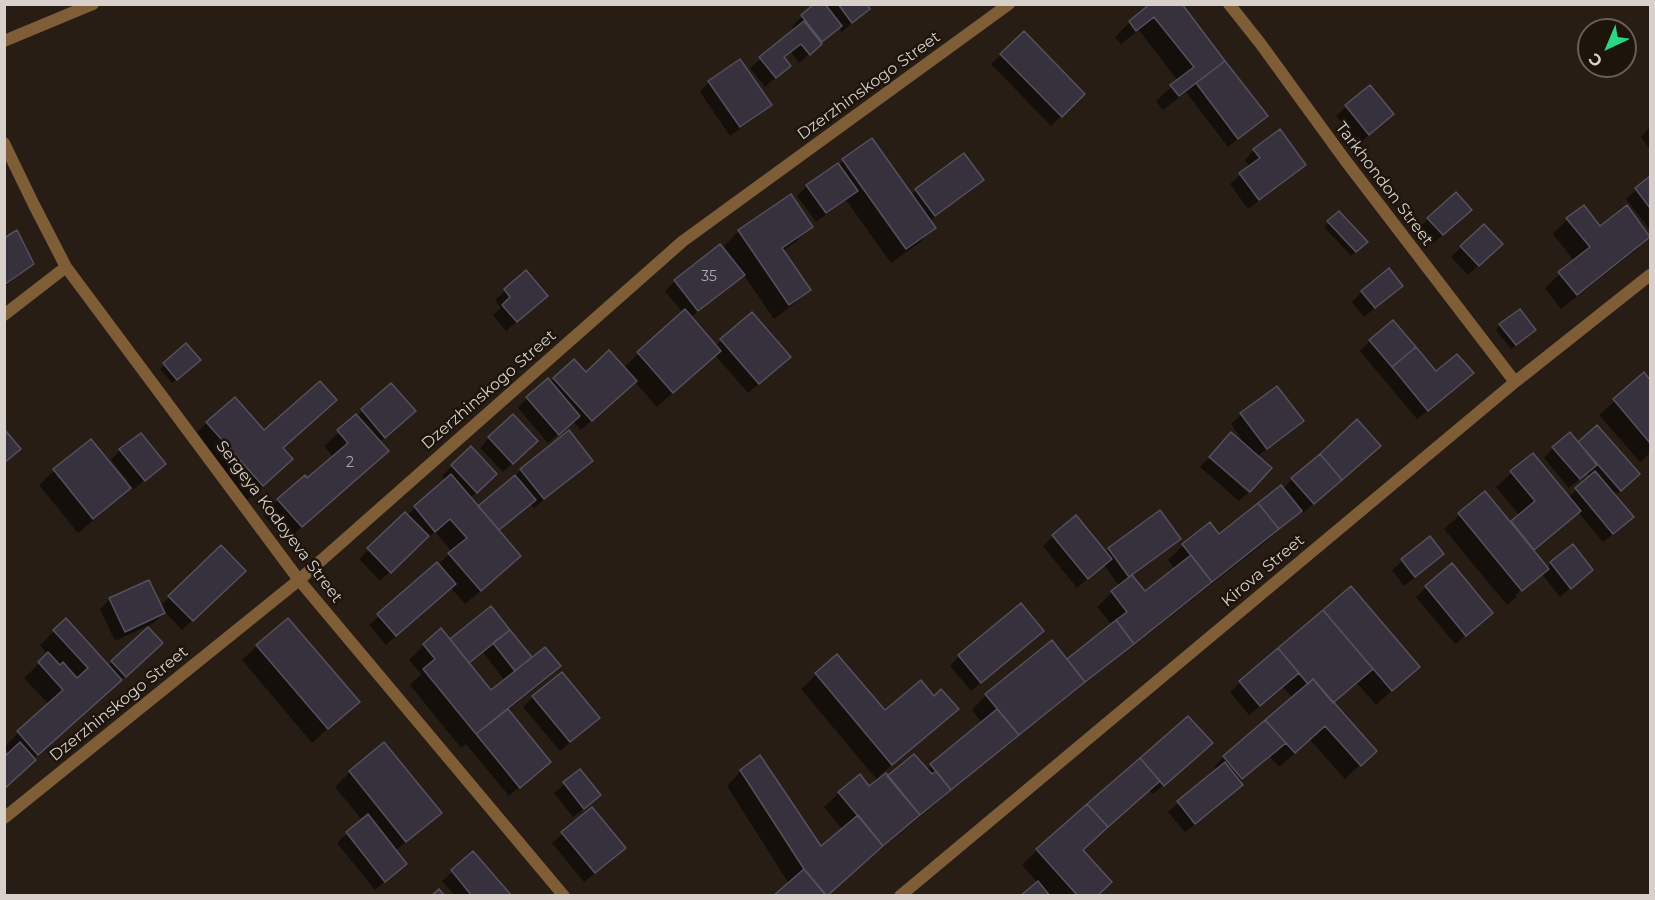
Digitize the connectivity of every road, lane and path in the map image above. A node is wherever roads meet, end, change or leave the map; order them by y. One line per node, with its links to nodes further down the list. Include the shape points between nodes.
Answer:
1 (93, 4): 4 (street)
2 (1009, 4): 10 (street, Dzerzhinskogo Street, via 683,241)
3 (1229, 4): 9 (street, Tarkhondon Street)
4 (4, 41)
5 (4, 143): 6 (street, Sergeya Kodoyeva Street)
6 (66, 267): 8 (street); 10 (street, Sergeya Kodoyeva Street)
7 (1650, 274): 9 (street, Kirova Street)
8 (4, 315)
9 (1515, 382): 13 (street, Kirova Street)
10 (299, 580): 11 (street, Dzerzhinskogo Street); 12 (street, Sergeya Kodoyeva Street)
11 (4, 818)
12 (564, 896)
13 (900, 896)

